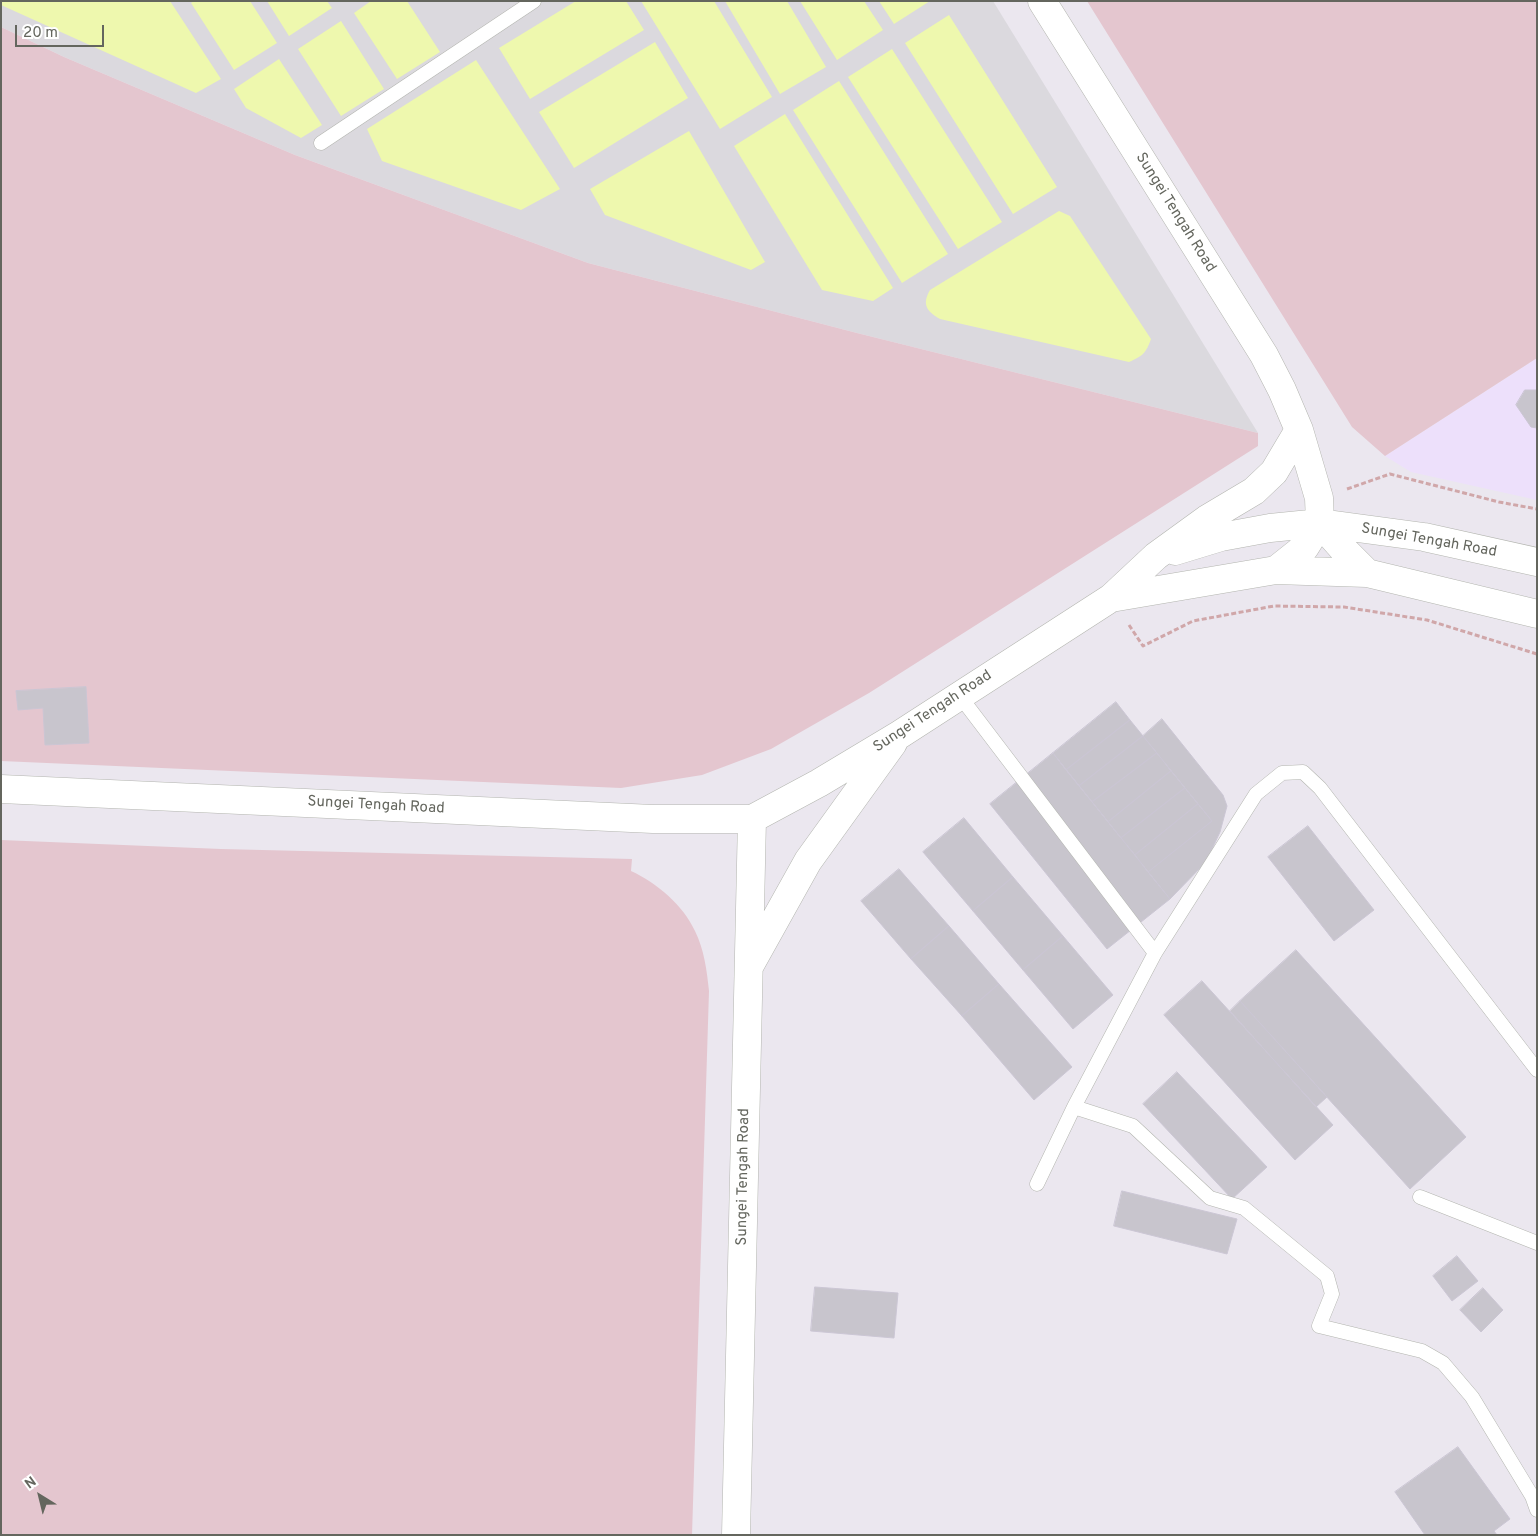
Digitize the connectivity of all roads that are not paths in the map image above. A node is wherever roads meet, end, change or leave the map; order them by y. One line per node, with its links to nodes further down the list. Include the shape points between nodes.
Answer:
1 (534, 1): 3 (lane)
2 (1042, 1): 4 (street, Sungei Tengah Road, via 1264,356)
3 (321, 144)
4 (1299, 430): 5 (street, Sungei Tengah Road); 6 (street, Sungei Tengah Road, via 1274,472 1254,491 1207,519)
5 (1319, 510): 6 (street, Sungei Tengah Road, via 1270,528 1221,537); 7 (street, Sungei Tengah Road); 8 (street, Sungei Tengah Road, via 1305,547); 9 (street, Sungei Tengah Road, via 1343,550)
6 (1156, 556): 10 (street, Sungei Tengah Road)
7 (1537, 562)
8 (1276, 570): 9 (street, Sungei Tengah Road); 10 (street, Sungei Tengah Road)
9 (1367, 573): 11 (street, Sungei Tengah Road)
10 (1111, 598): 12 (street, Sungei Tengah Road)
11 (1537, 614)
12 (959, 695): 13 (street, Sungei Tengah Road); 16 (lane)
13 (899, 735): 15 (street, Sungei Tengah Road); 17 (street, via 808,861)
14 (1, 789): 15 (street, Sungei Tengah Road, via 653,819)
15 (752, 819): 17 (street, Sungei Tengah Road)
16 (1155, 953): 18 (lane, via 1256,794 1282,773 1302,772 1320,788); 19 (lane)
17 (748, 968): 24 (street, Sungei Tengah Road)
18 (1537, 1070)
19 (1074, 1107): 20 (lane); 23 (lane, via 1134,1126 1210,1198 1244,1208 1328,1276 1332,1294 1319,1326 1422,1351 1444,1363 1472,1397 1532,1496)
20 (1038, 1184)
21 (1420, 1197): 22 (lane)
22 (1537, 1243)
23 (1537, 1510)
24 (736, 1535)

